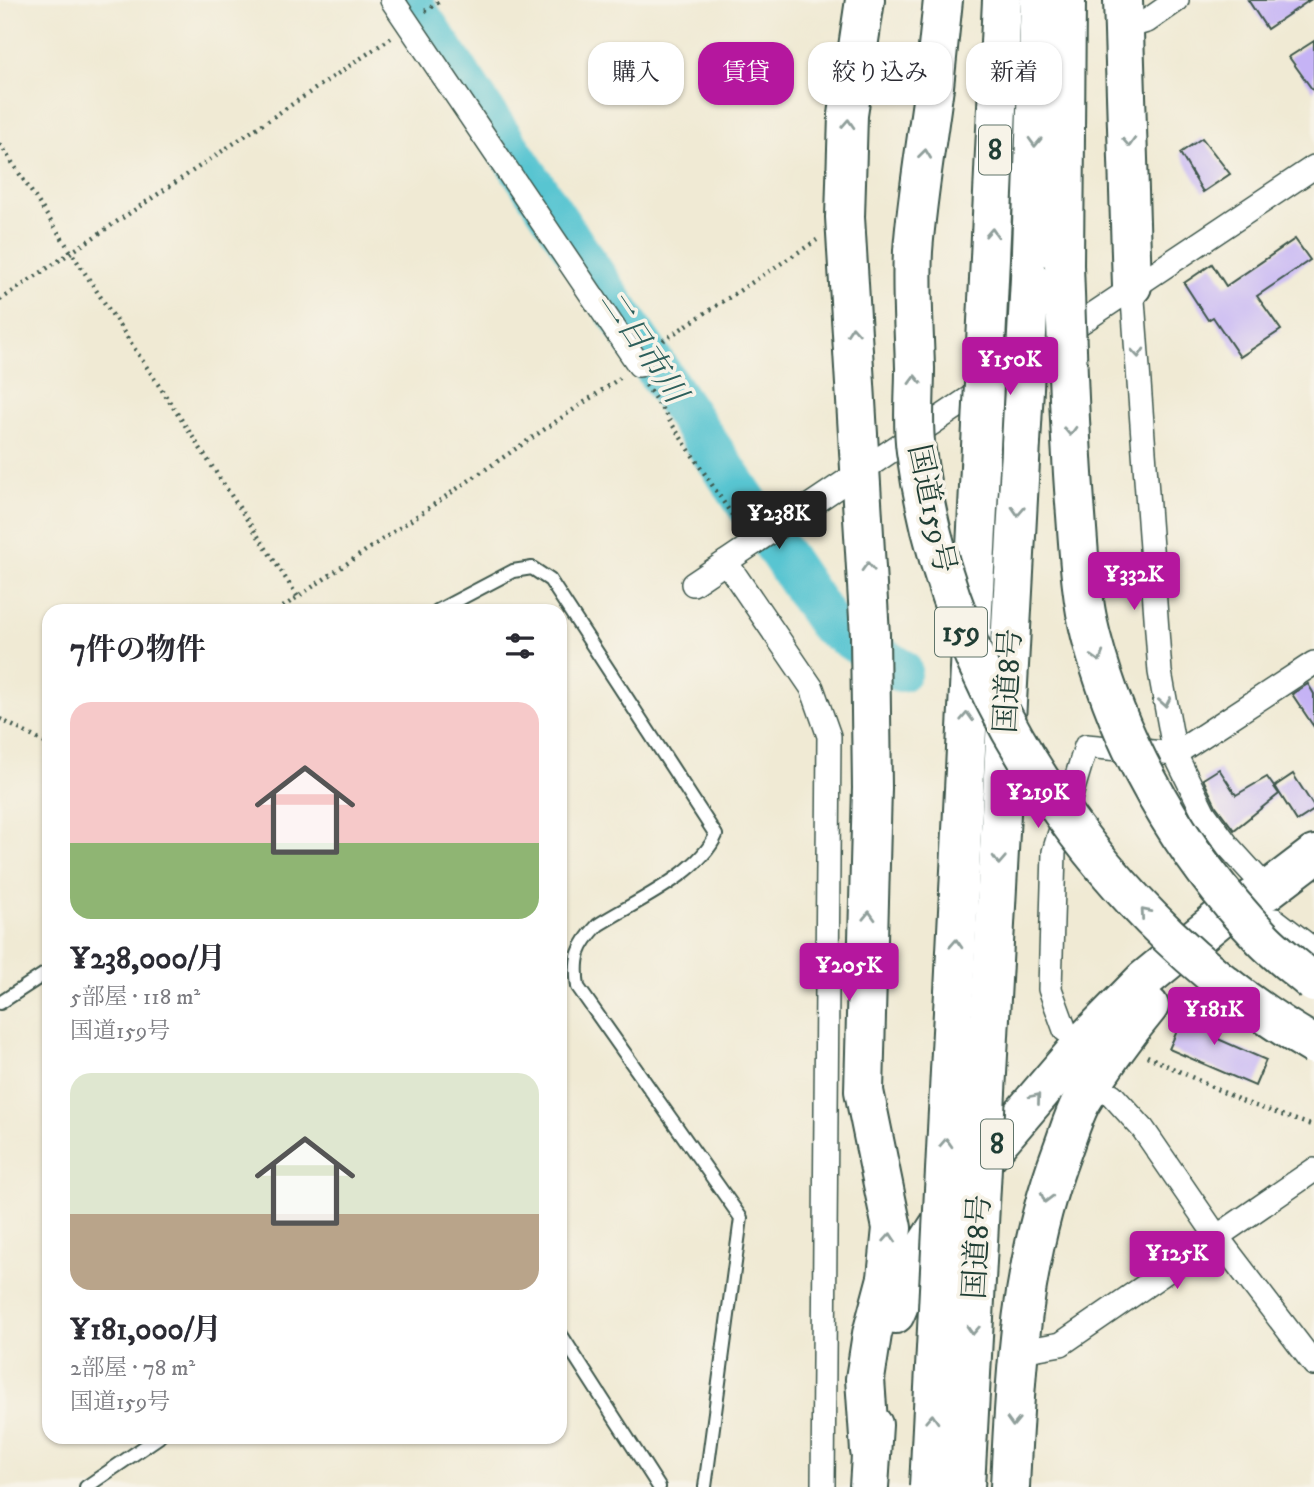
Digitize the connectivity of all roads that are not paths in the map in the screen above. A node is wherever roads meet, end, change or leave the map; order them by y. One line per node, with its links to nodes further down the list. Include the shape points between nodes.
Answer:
1 (391, 0): 16 (street, via 417,19)
2 (865, 0): 17 (highway, one-way to 2, via 845,217 848,115)
3 (931, 0): 10 (highway)
4 (943, 0): 11 (highway, 国道159号 / 159)
5 (1002, 0): 45 (highway, 国道8号 / 8, one-way to 5, bridge)
6 (1040, 0): 14 (highway, 国道8号 / 8, one-way to 14)
7 (1066, 0): 14 (highway)
8 (1178, 0): 9 (street, via 1147,21)
9 (1123, 14): 15 (highway, one-way to 15)
10 (932, 42)
11 (939, 42)
12 (932, 105): 32 (highway, 国道159号 / 159, one-way to 12, bridge, via 1286,1029 1169,939 1089,849 1027,760 960,630 933,538 916,450 913,253)
13 (1314, 167): 15 (street)
14 (1047, 272): 29 (highway, one-way to 29, bridge, via 1080,565 1091,634 1115,713 1141,770 1203,868 1262,939); 46 (highway, 国道8号 / 8, one-way to 46, bridge, via 1021,443)
15 (1132, 285): 17 (street); 24 (street, one-way to 24, via 1160,672)
16 (647, 359)
17 (863, 472): 18 (street); 40 (highway, one-way to 17, via 865,1379 887,1278 892,1228 864,1091 872,788)
18 (726, 562): 19 (street); 44 (street, via 812,688 829,736)
19 (693, 584)
20 (450, 604): 21 (lane, via 513,571 532,568 550,580)
21 (566, 604)
22 (567, 606): 43 (lane, via 716,835 709,852 693,865 598,925 586,938 575,963 579,987 741,1218)
23 (1314, 663): 24 (street)
24 (1175, 754): 26 (street, via 1204,813); 31 (street, via 1086,746 1054,852 1050,989)
25 (1314, 855): 26 (highway, 8)
26 (1272, 905): 27 (street); 37 (highway, 8, one-way to 37, via 1164,989 1123,1037 1080,1104 1046,1194); 40 (highway, 8, one-way to 26, via 894,1316 921,1253 974,1172 1088,1037 1144,980 1221,917)
27 (1314, 950)
28 (42, 976): 30 (lane)
29 (1314, 983)
30 (0, 1003)
31 (1065, 1030)
32 (1314, 1045)
33 (1112, 1095): 35 (street, via 1143,1129)
34 (1314, 1170): 35 (street)
35 (1217, 1237): 37 (street, via 1061,1344); 38 (street)
36 (567, 1344): 42 (lane)
37 (1016, 1352): 47 (highway, 8, one-way to 47)
38 (1314, 1364)
39 (149, 1444): 41 (lane)
40 (869, 1469)
41 (86, 1487)
42 (659, 1487)
43 (705, 1487)
44 (823, 1487)
45 (929, 1487)
46 (965, 1487)
47 (1010, 1487)

